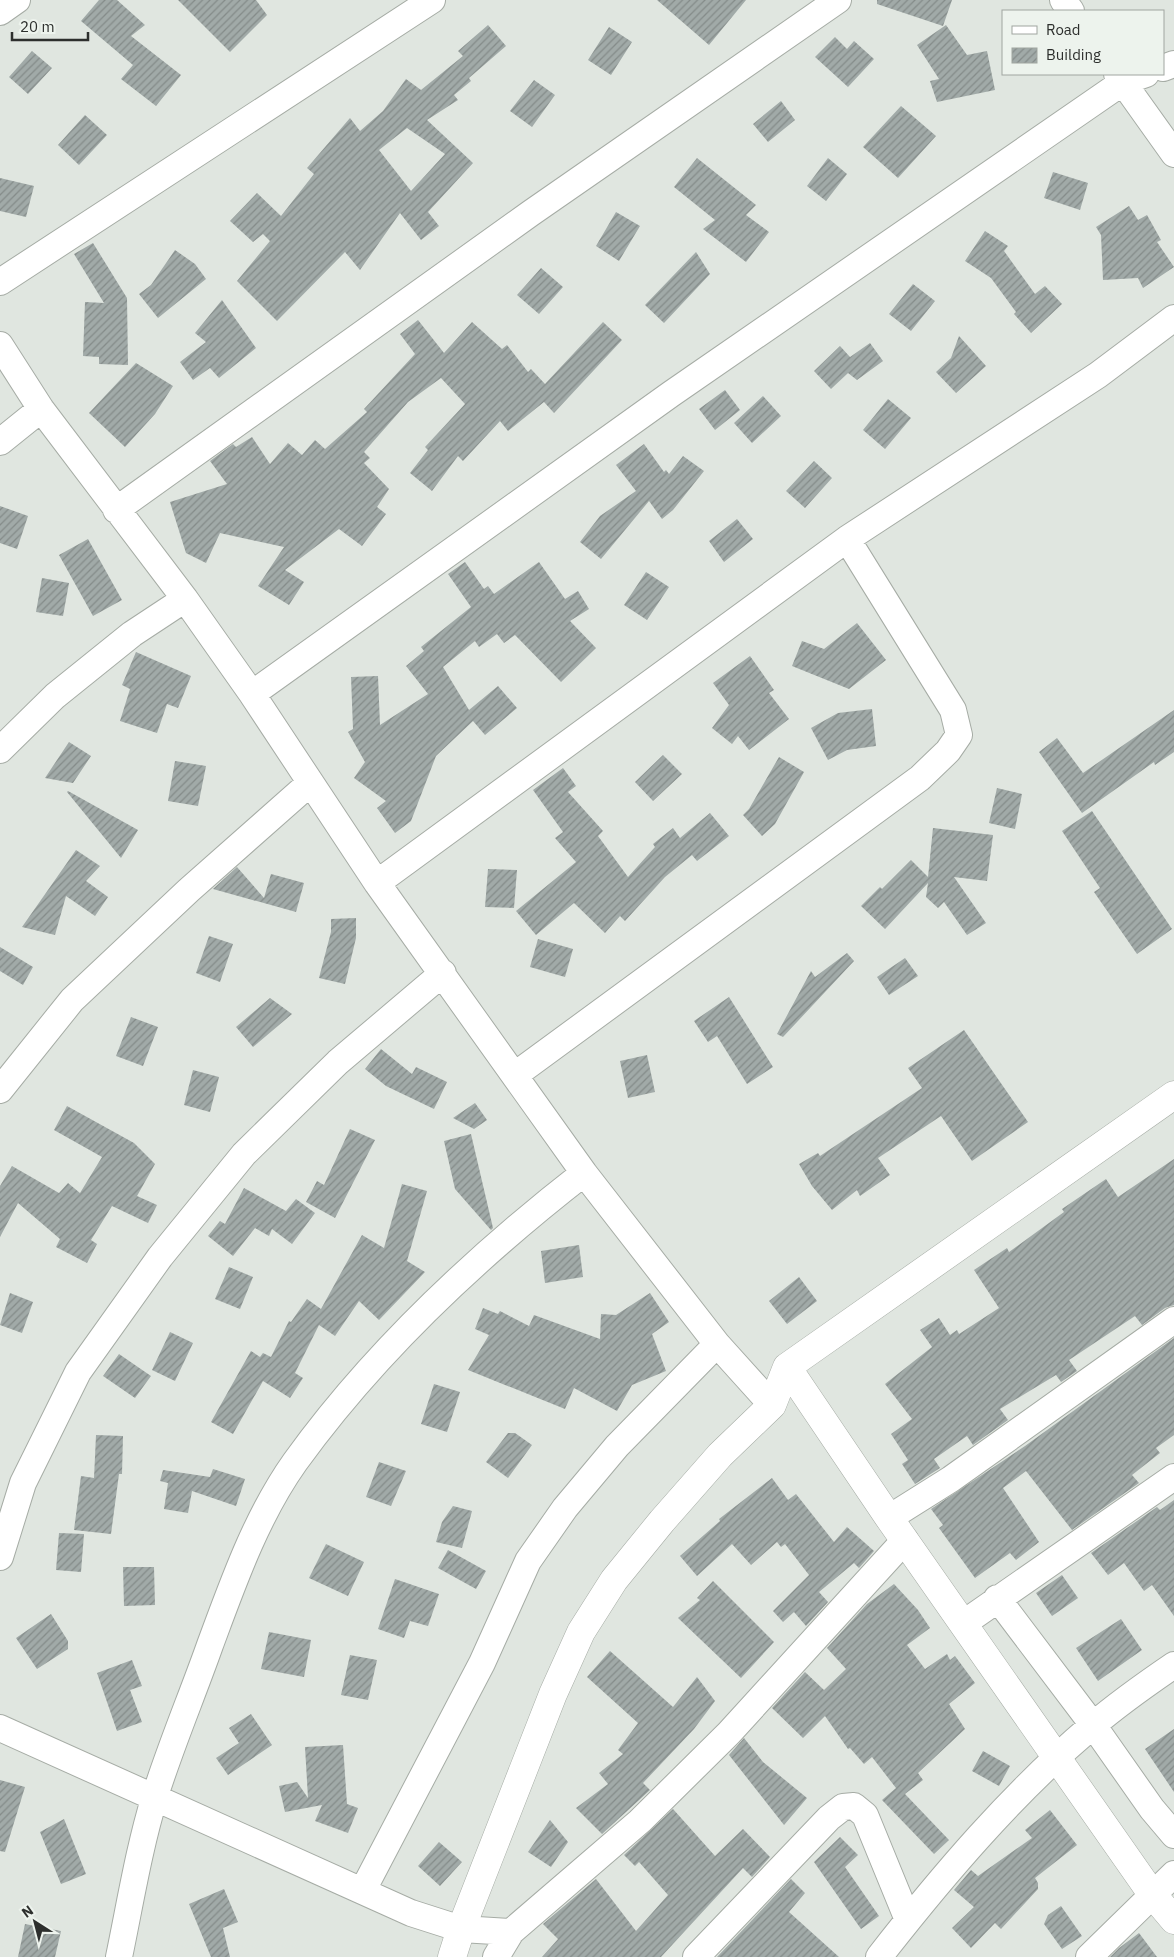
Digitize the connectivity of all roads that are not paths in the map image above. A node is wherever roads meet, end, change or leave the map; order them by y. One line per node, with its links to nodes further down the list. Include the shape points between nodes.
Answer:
1 (17, 0): 6 (street)
2 (432, 0): 9 (street)
3 (838, 0): 14 (street, via 531,213)
4 (1063, 0): 5 (street)
5 (1071, 10)
6 (0, 12)
7 (1128, 77): 8 (street); 17 (street, via 671,394)
8 (1174, 154)
9 (0, 282)
10 (1174, 318): 15 (street, via 1098,375)
11 (0, 344): 12 (street)
12 (41, 409): 13 (street); 14 (street)
13 (0, 442)
14 (116, 510): 16 (street)
15 (848, 538): 20 (street); 22 (street, via 953,710 959,735 948,751 920,778)
16 (185, 599): 17 (street); 18 (street, via 132,634 55,696)
17 (252, 694): 19 (street)
18 (0, 750)
19 (310, 782): 20 (street); 23 (street, via 72,1000)
20 (377, 884): 21 (street)
21 (443, 973): 22 (street); 33 (street, via 338,1062 244,1154 160,1257 78,1372 23,1483)
22 (515, 1075): 25 (street)
23 (0, 1090)
24 (1174, 1095): 28 (street)
25 (584, 1173): 27 (street); 40 (street, via 454,1282 366,1372 295,1463 260,1521 220,1618)
26 (1174, 1320): 31 (street, via 951,1479)
27 (717, 1344): 29 (street); 43 (street, via 617,1446 565,1508 528,1561 482,1663)
28 (787, 1367): 29 (street); 31 (street)
29 (772, 1405): 47 (street, via 720,1455 662,1521 614,1580 581,1632)
30 (1174, 1477): 34 (street)
31 (889, 1518): 32 (street)
32 (905, 1540): 35 (street); 48 (street, via 729,1733 640,1821)
33 (0, 1558)
34 (998, 1598): 35 (street); 37 (street)
35 (964, 1623): 39 (street)
36 (1174, 1664): 37 (street)
37 (1093, 1725): 39 (street); 41 (street)
38 (0, 1728): 40 (street)
39 (1058, 1757): 44 (street); 45 (street, via 1010,1803)
40 (155, 1797): 43 (street); 49 (street)
41 (1174, 1835)
42 (1174, 1874): 44 (street)
43 (363, 1890): 47 (street, via 411,1913)
44 (1152, 1894): 46 (street); 54 (street)
45 (908, 1920): 52 (street, via 866,1815 854,1806 843,1807 807,1839); 53 (street)
46 (1174, 1920)
47 (461, 1929): 48 (street); 50 (street)
48 (511, 1932): 51 (street)
49 (120, 1957)
50 (452, 1957)
51 (496, 1957)
52 (696, 1957)
53 (879, 1957)
54 (1089, 1957)

